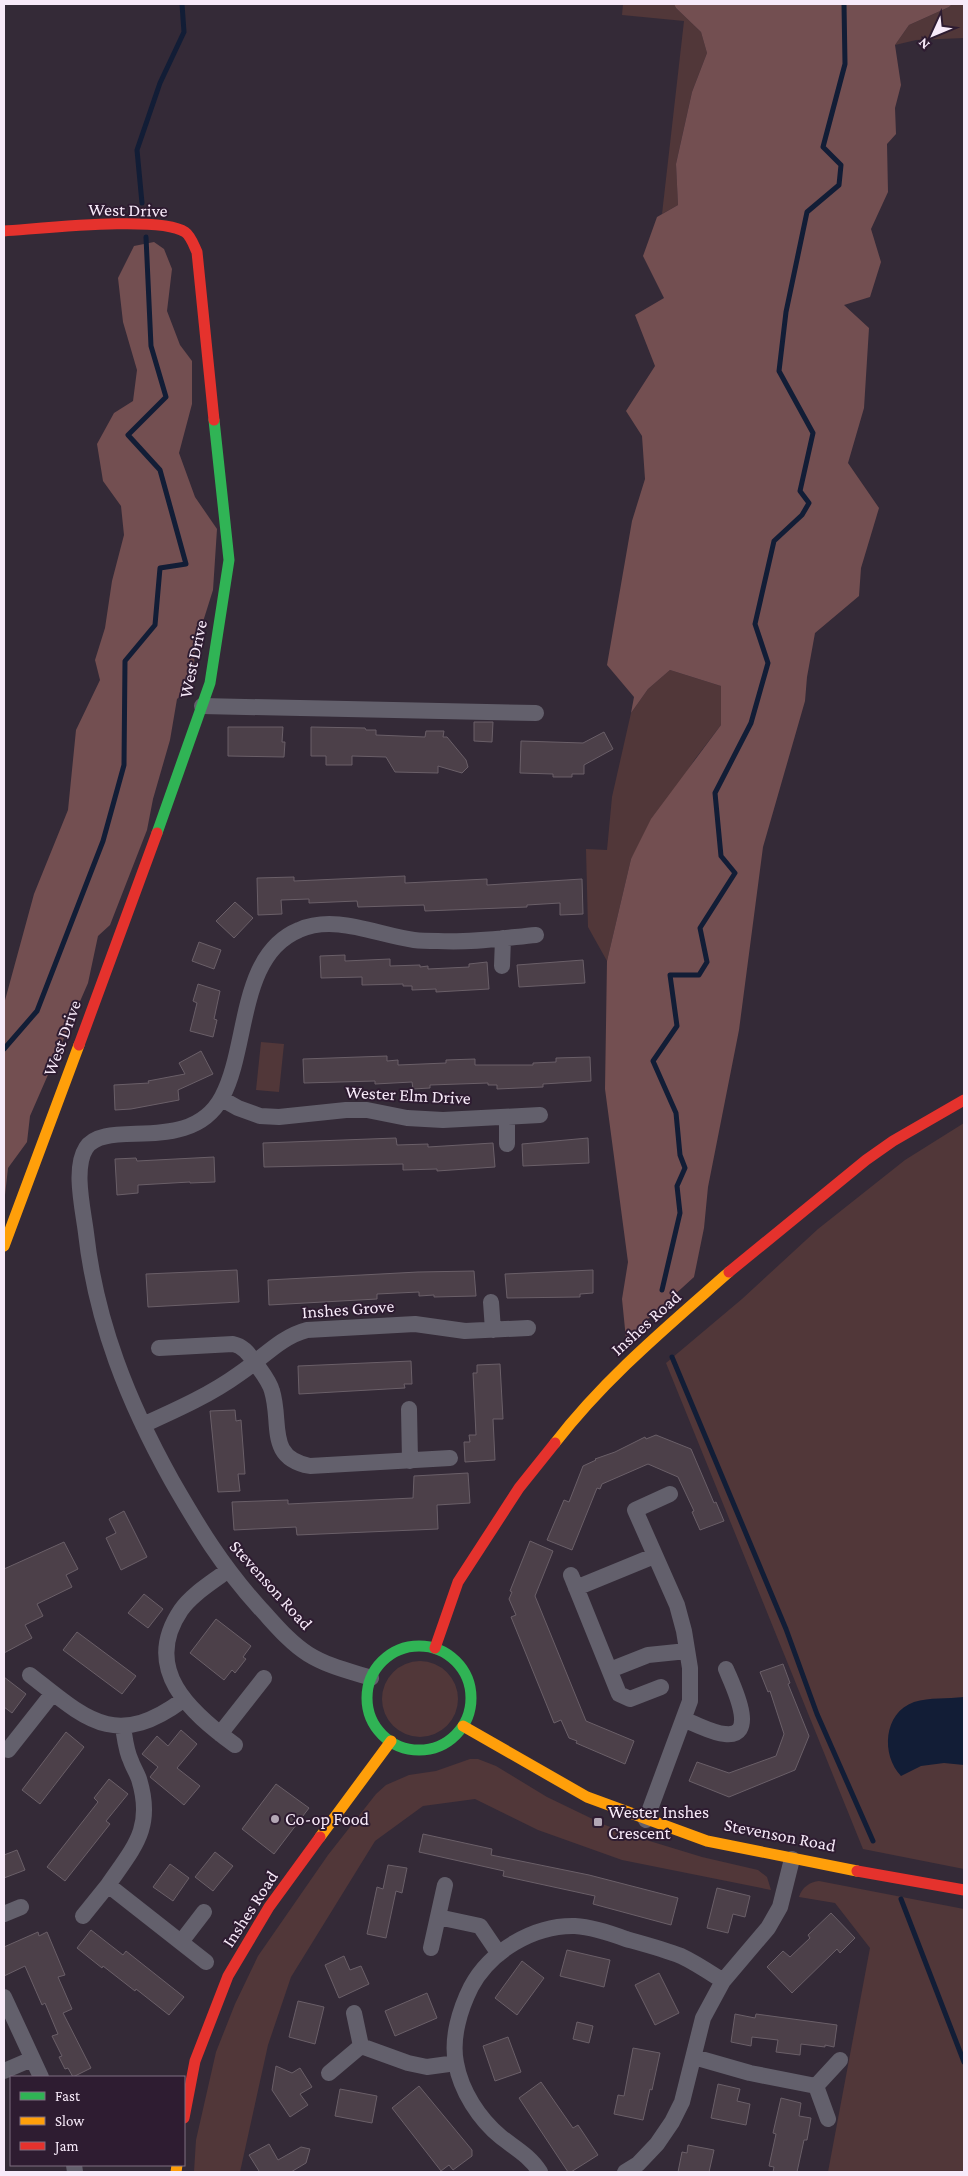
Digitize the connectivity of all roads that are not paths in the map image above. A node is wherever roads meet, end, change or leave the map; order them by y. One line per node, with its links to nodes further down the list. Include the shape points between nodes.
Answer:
1 (4, 231): 2 (street, West Drive, via 130,224 167,226 186,233 197,252 229,560 210,682)
2 (202, 706): 3 (street); 12 (street, West Drive)
3 (536, 713)
4 (536, 935): 5 (street)
5 (503, 938): 6 (street); 7 (street, via 443,942 414,940 321,924 299,930 278,943 261,964)
6 (502, 966)
7 (222, 1099): 10 (street, Wester Elm Drive, via 260,1116 367,1110 407,1118 443,1120); 19 (street, Stevenson Road, via 195,1124 172,1133 96,1138 87,1146 80,1160 90,1265 110,1346)
8 (964, 1100): 25 (street, Inshes Road, via 866,1160 756,1248 608,1383 563,1432 519,1488 458,1582)
9 (540, 1115): 10 (street, Wester Elm Drive)
10 (506, 1117): 11 (street)
11 (508, 1144)
12 (4, 1246)
13 (491, 1302): 15 (street)
14 (528, 1328): 15 (street, Inshes Grove)
15 (493, 1330): 17 (street, Inshes Grove, via 465,1331 415,1324 307,1330 294,1333)
16 (159, 1348): 17 (street, via 234,1344 240,1345)
17 (255, 1362): 19 (street, Inshes Grove, via 186,1406); 21 (street, via 272,1390 280,1448 296,1463 310,1466)
18 (410, 1409): 21 (street)
19 (143, 1425): 24 (street, Stevenson Road, via 202,1534)
20 (450, 1458): 21 (street)
21 (410, 1461)
22 (670, 1494): 23 (street, via 635,1510)
23 (654, 1556): 26 (street, via 677,1605); 28 (street, via 573,1582)
24 (228, 1570): 31 (street, Stevenson Road, via 305,1652 327,1664); 34 (street, via 182,1608 172,1627 166,1660 172,1682)
25 (435, 1648): 31 (street, via 404,1648 390,1654); 36 (street, via 461,1666 468,1680 472,1695)
26 (687, 1651): 28 (street, via 648,1655); 35 (street, via 690,1701)
27 (726, 1669): 35 (street, via 741,1710 740,1728 732,1734 725,1734)
28 (610, 1670): 32 (street, via 619,1694 630,1699)
29 (30, 1674): 33 (street)
30 (264, 1678): 38 (street)
31 (371, 1678): 39 (street, via 367,1696 370,1713 378,1729)
32 (661, 1688)
33 (53, 1693): 37 (street, via 81,1715); 41 (street)
34 (183, 1700): 37 (street, via 143,1724); 38 (street)
35 (684, 1720): 42 (street)
36 (464, 1726): 39 (street, via 446,1742 422,1750 406,1748); 42 (street, Stevenson Road, via 587,1798)
37 (123, 1727): 44 (street, via 144,1801 144,1821 139,1839)
38 (220, 1734): 40 (street)
39 (391, 1741): 68 (street, Inshes Road, via 269,1907 228,1976 195,2061)
40 (235, 1745)
41 (8, 1750)
42 (646, 1820): 43 (street, Stevenson Road, via 707,1841)
43 (792, 1858): 46 (street, Stevenson Road); 56 (street, via 780,1908 768,1928)
44 (108, 1885): 50 (street); 52 (street)
45 (445, 1885): 51 (street)
46 (964, 1890)
47 (21, 1907): 49 (street)
48 (204, 1912): 52 (street)
49 (4, 1914)
50 (83, 1916)
51 (438, 1917): 53 (street); 54 (street, via 480,1926)
52 (181, 1942): 55 (street)
53 (431, 1948)
54 (499, 1954): 56 (street, via 518,1940 550,1929 575,1926 680,1956); 63 (street, via 476,1978 464,2000 456,2028)
55 (206, 1962)
56 (723, 1981): 60 (street, via 703,2018)
57 (4, 1997): 61 (street)
58 (354, 2012): 59 (street)
59 (361, 2046): 63 (street, via 408,2064 427,2067); 65 (street)
60 (694, 2056): 67 (street, via 750,2073); 71 (street, via 682,2102 672,2122 657,2144 638,2164)
61 (32, 2059): 64 (street); 66 (street)
62 (840, 2060): 67 (street)
63 (456, 2063): 70 (street, via 480,2116)
64 (4, 2070)
65 (329, 2073)
66 (40, 2076)
67 (816, 2086): 69 (street)
68 (185, 2113)
69 (828, 2119)
70 (540, 2172)
71 (625, 2172)

